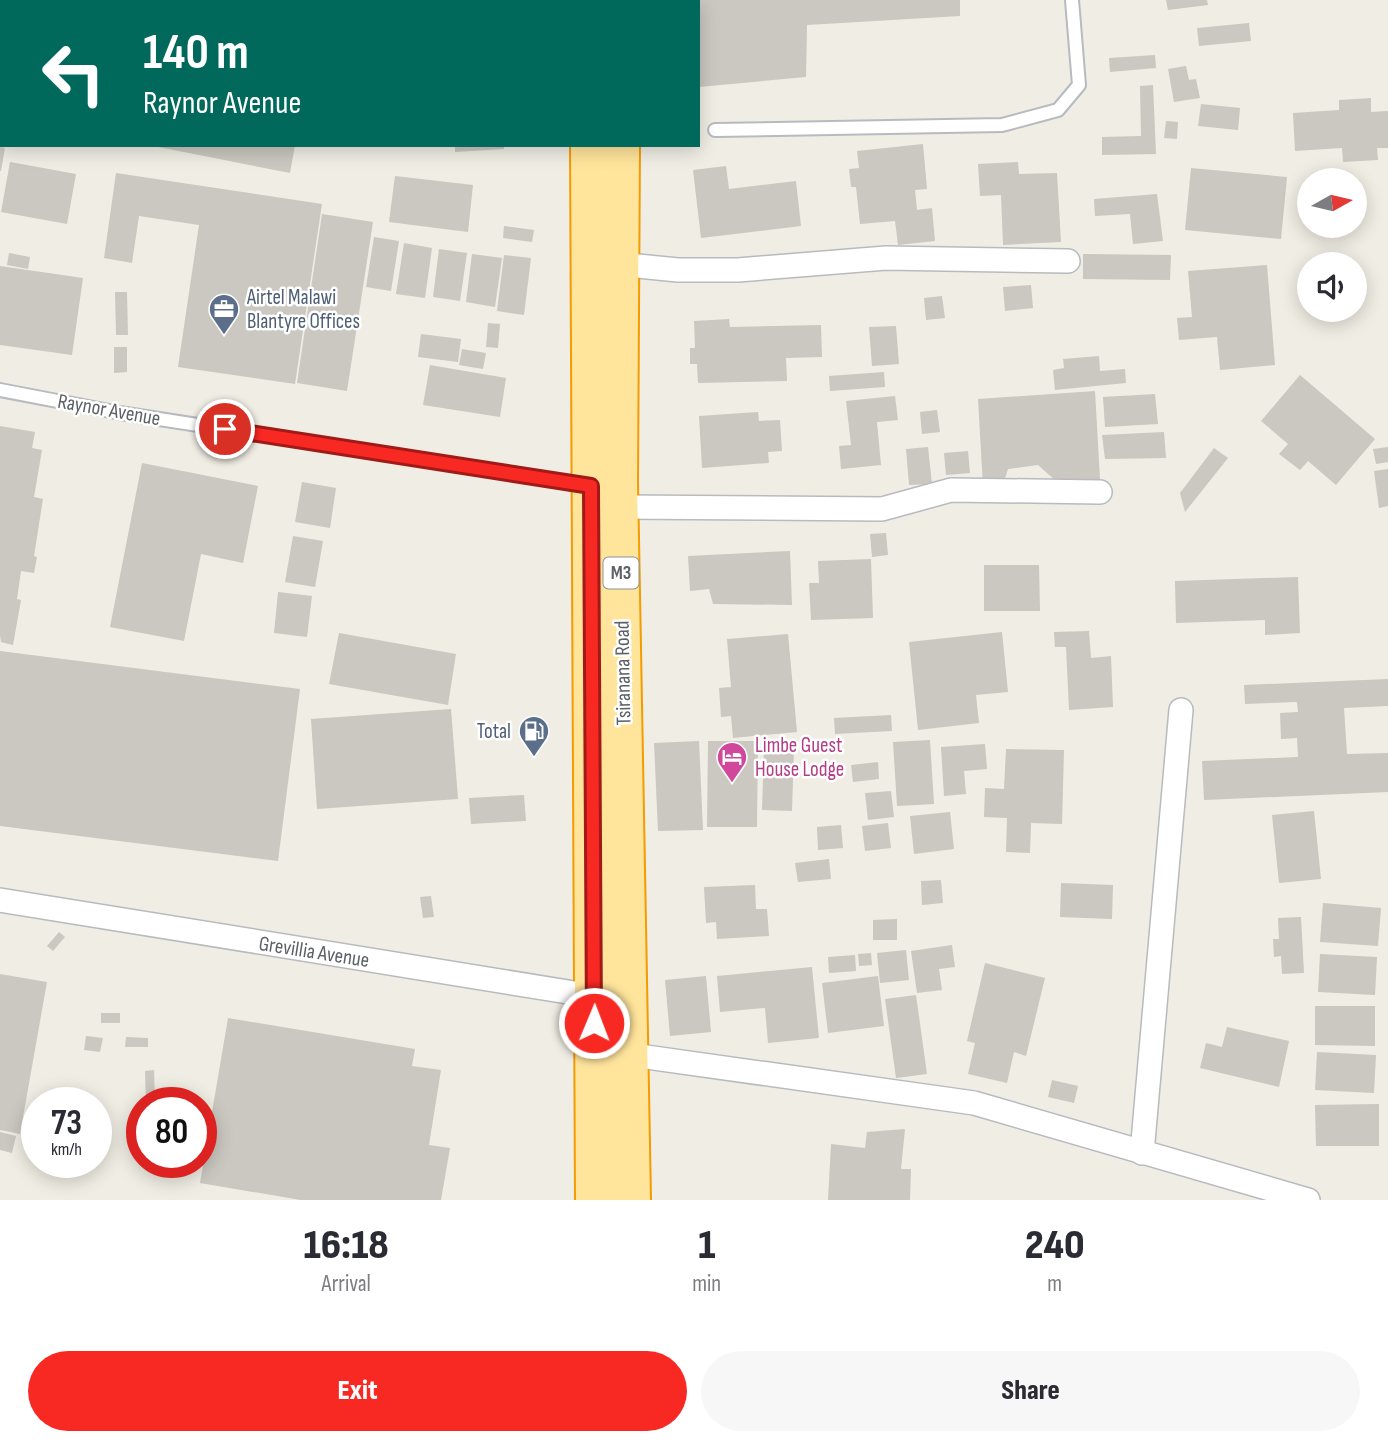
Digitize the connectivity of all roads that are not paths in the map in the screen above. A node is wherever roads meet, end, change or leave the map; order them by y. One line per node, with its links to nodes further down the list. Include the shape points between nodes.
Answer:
1 (1072, 0): 2 (lane, via 1079,85 1058,110 1002,125)
2 (715, 130)
3 (590, 147): 9 (highway, Tsiranana Road / M3)
4 (620, 147): 6 (highway, Tsiranana Road / M3)
5 (1068, 261): 6 (street, via 886,258 738,270)
6 (618, 264): 9 (highway, Tsiranana Road / M3)
7 (0, 390): 9 (lane, Raynor Avenue)
8 (1100, 492): 9 (street, via 951,490 882,509 722,505)
9 (605, 496): 12 (highway, Tsiranana Road / M3)
10 (1181, 710): 14 (street)
11 (0, 900): 12 (street, Grevillia Avenue)
12 (612, 999): 13 (highway, Tsiranana Road / M3)
13 (611, 1052): 14 (street, via 974,1104); 15 (highway, Tsiranana Road / M3); 16 (highway, Tsiranana Road / M3)
14 (1142, 1153): 17 (street)
15 (595, 1200)
16 (631, 1200)
17 (1308, 1200)

